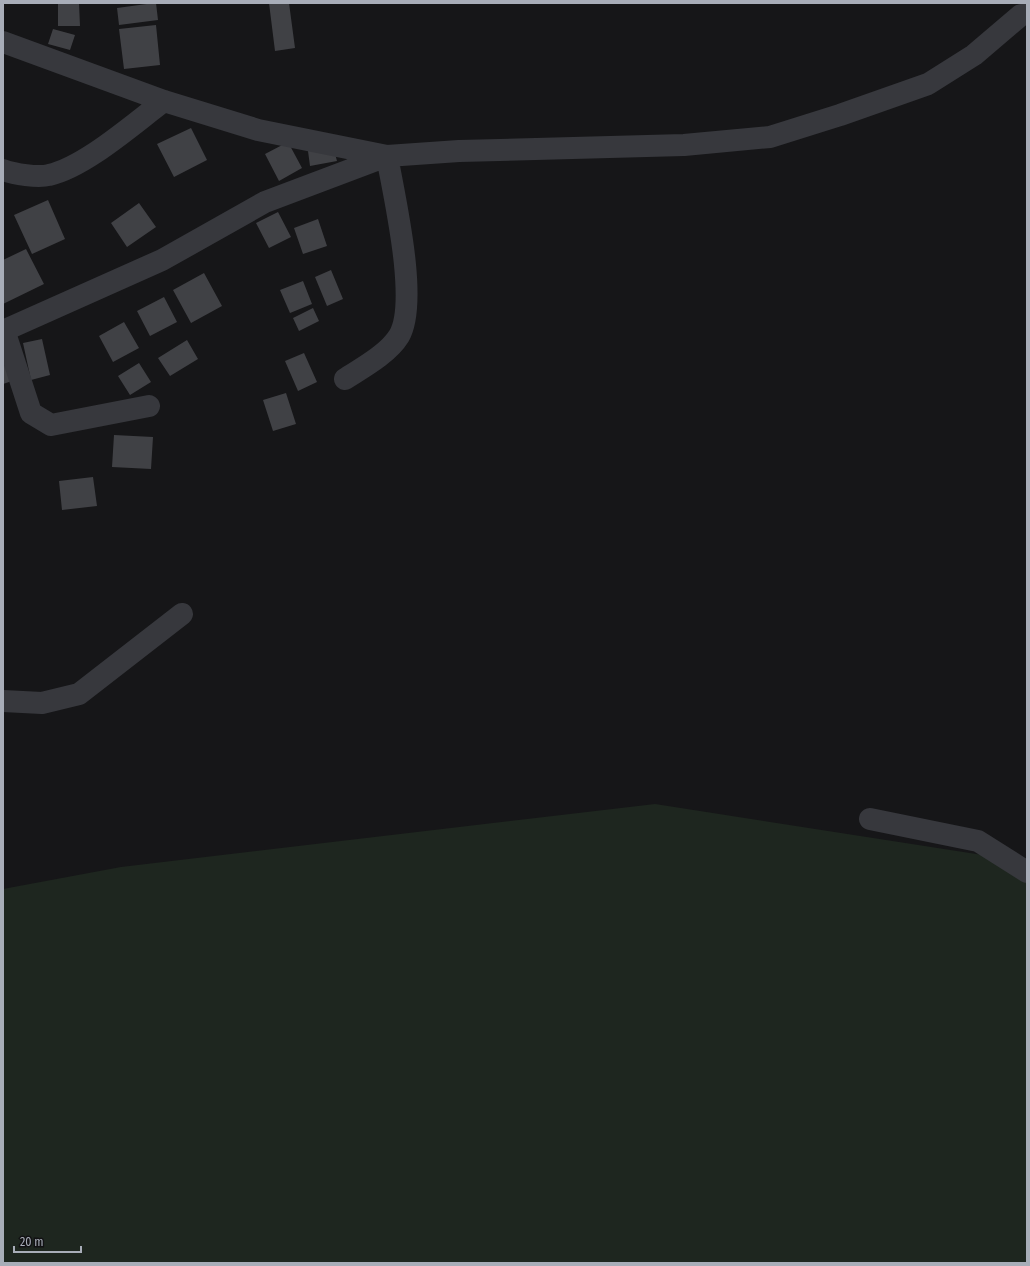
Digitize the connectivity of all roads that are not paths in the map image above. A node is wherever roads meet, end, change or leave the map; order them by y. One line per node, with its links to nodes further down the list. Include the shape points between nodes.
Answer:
1 (1025, 12): 4 (street, via 974,55 928,84 770,137 684,145 459,151)
2 (3, 42): 3 (street)
3 (164, 101): 4 (street, via 258,130); 5 (street, via 77,165 47,176)
4 (387, 156): 6 (street, via 265,202 162,260); 7 (street, via 407,283 406,310 399,335 375,360)
5 (3, 170)
6 (3, 330): 8 (street, via 31,413 51,425)
7 (345, 379)
8 (149, 406)
9 (182, 614): 10 (street, via 78,694 42,703)
10 (3, 701)
11 (870, 820): 12 (street, via 978,841)
12 (1027, 872)

